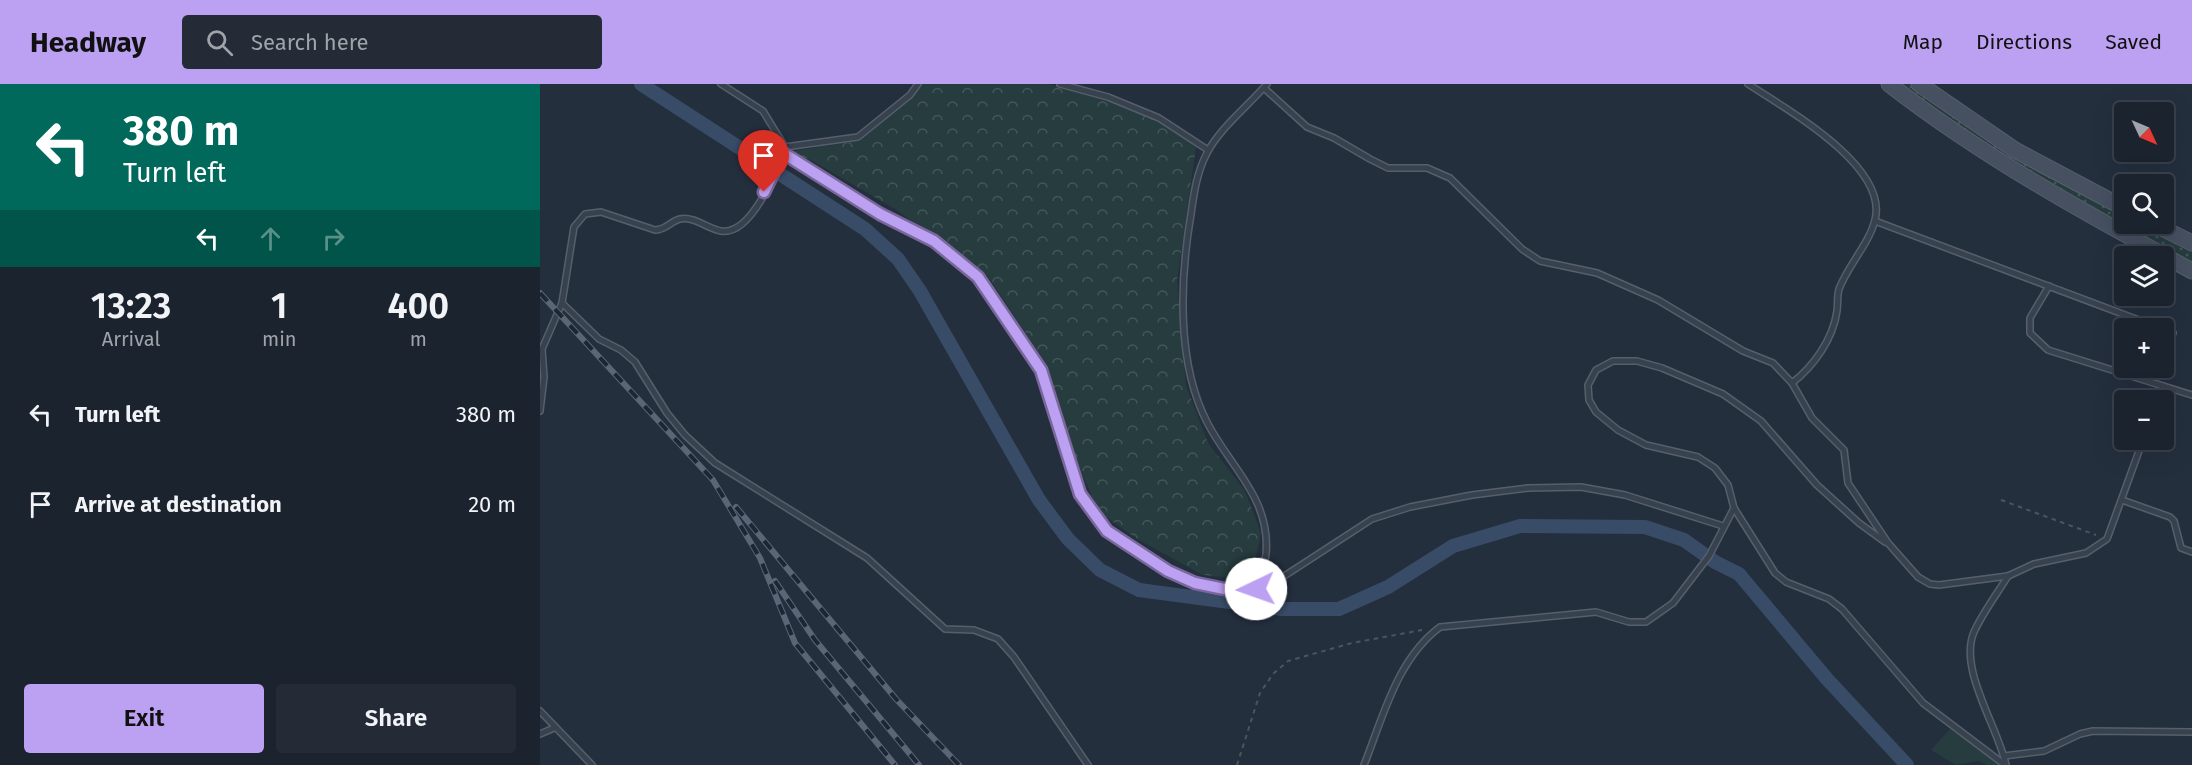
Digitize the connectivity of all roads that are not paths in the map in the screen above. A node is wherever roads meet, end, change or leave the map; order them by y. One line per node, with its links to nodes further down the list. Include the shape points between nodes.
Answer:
1 (721, 84): 8 (lane, via 758,106)
2 (918, 84): 8 (lane, via 858,137)
3 (1060, 84): 9 (lane, via 1108,97 1159,118)
4 (1748, 84): 11 (lane, via 1848,156 1870,186 1877,205)
5 (1889, 84): 14 (main road, via 1990,156)
6 (1919, 84): 10 (main road, via 2015,150)
7 (1265, 86): 9 (lane); 20 (lane, via 1307,127 1388,168 1427,168 1443,174 1534,258 1597,273 1658,300 1743,351 1773,363)
8 (784, 150): 16 (lane, via 746,224 729,232 680,219 655,230 601,212 585,213 574,227); 32 (lane, via 880,214 934,241 978,277 1041,370 1080,494 1107,531 1168,571 1195,583 1239,592)
9 (1208, 150): 32 (lane, via 1197,175 1181,294 1186,349 1207,423 1259,501 1266,554)
10 (2114, 203)
11 (1875, 221): 15 (lane); 20 (lane, via 1843,279 1835,321 1826,341 1808,370)
12 (2174, 234): 13 (main road)
13 (2192, 243)
14 (2192, 271)
15 (2049, 286): 17 (lane); 21 (lane, via 2030,318 2031,333 2048,350)
16 (562, 303): 18 (lane); 39 (lane, via 599,339 635,362 685,435 715,463 867,558 945,629 974,630 998,639)
17 (2133, 318)
18 (541, 349): 19 (lane)
19 (542, 376): 24 (lane)
20 (1792, 383): 29 (lane, via 1807,412 1844,450 1848,483)
21 (2163, 386): 22 (lane); 23 (lane)
22 (2161, 390)
23 (2192, 395)
24 (540, 411)
25 (2140, 450): 26 (lane)
26 (2122, 500): 30 (lane, via 2170,517 2181,548); 31 (lane, via 2107,539 2086,552 2034,564)
27 (1734, 508): 28 (lane); 29 (lane, via 1728,485 1715,468 1698,457 1646,445 1596,412 1589,400 1588,385 1596,370 1613,361 1637,361 1723,394 1761,421 1817,485); 41 (lane, via 1775,573 1842,609 1923,703)
28 (1723, 526): 32 (lane, via 1625,495 1581,487 1472,495 1372,519 1284,579); 40 (lane, via 1717,543 1673,603 1646,622 1629,622 1596,612 1440,627 1425,639 1406,665)
29 (1888, 543): 31 (lane, via 1918,577 1930,584)
30 (2192, 552)
31 (2008, 576): 37 (lane, via 1974,632 1969,652 1977,686)
32 (1256, 589)
33 (540, 711): 34 (lane)
34 (554, 728): 36 (lane); 38 (lane)
35 (2192, 732): 37 (lane, via 2093,731 2044,751)
36 (540, 734)
37 (2004, 756): 41 (lane)
38 (592, 765)
39 (1088, 765)
40 (1364, 765)
41 (2006, 765)

